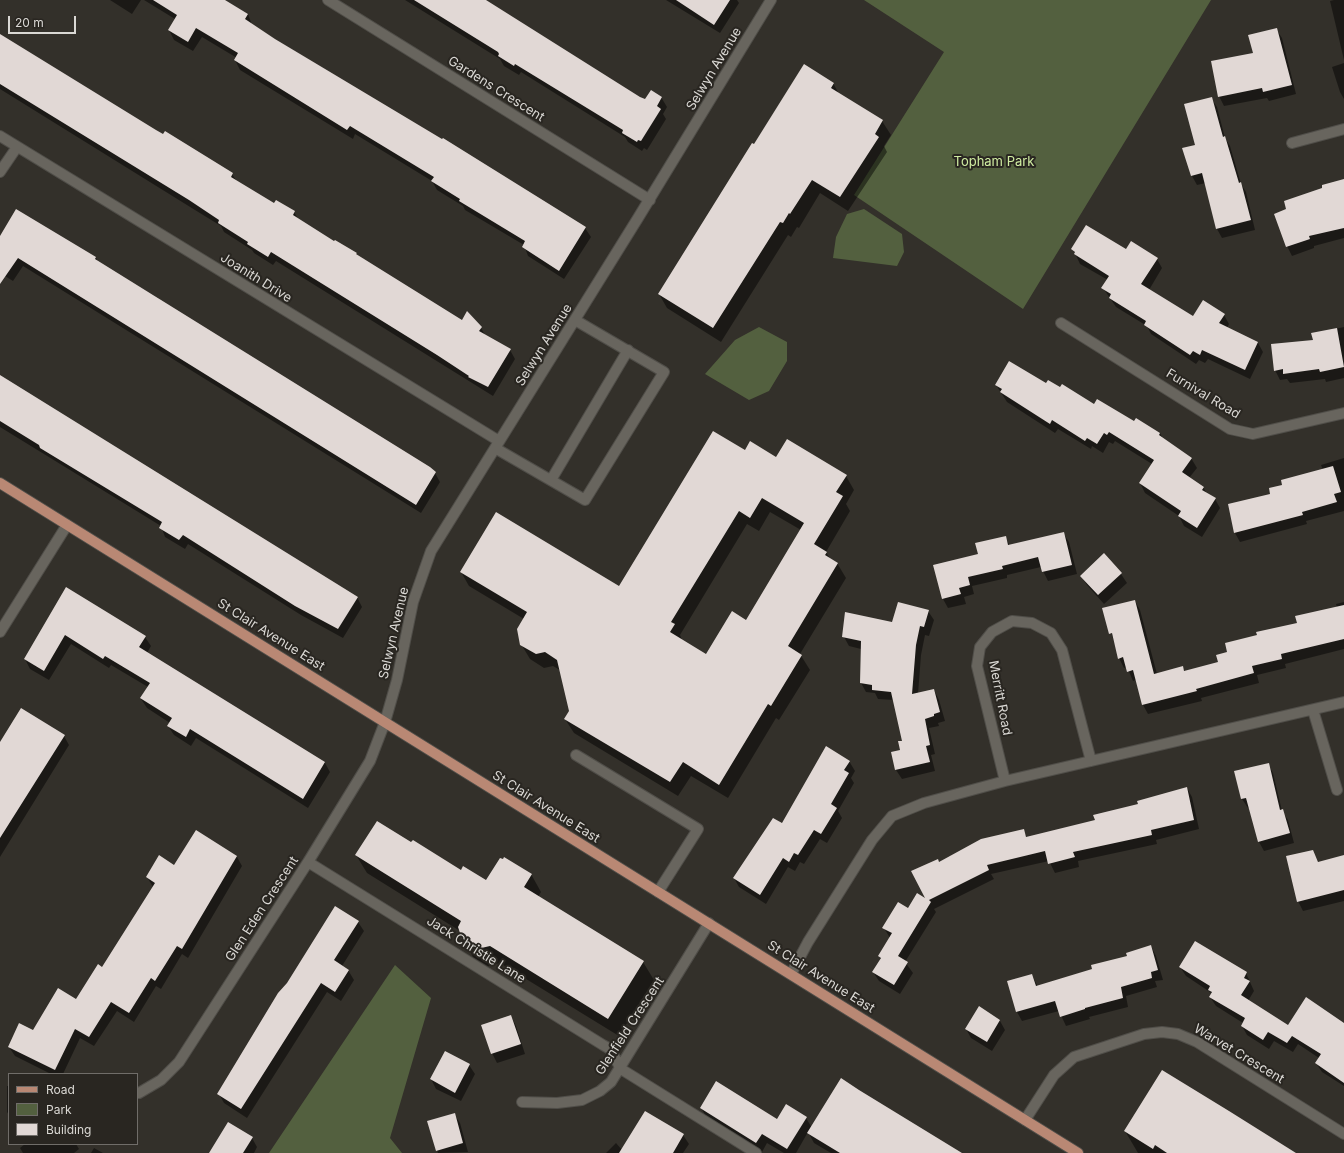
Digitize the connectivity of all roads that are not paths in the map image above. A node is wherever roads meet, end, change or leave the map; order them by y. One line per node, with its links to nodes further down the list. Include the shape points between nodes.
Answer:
1 (328, 0): 8 (street, Gardens Crescent)
2 (771, 0): 8 (street, Selwyn Avenue)
3 (1344, 129): 5 (street)
4 (0, 136): 6 (street, Joanith Drive)
5 (1292, 143)
6 (17, 146): 7 (street); 13 (street, Joanith Drive)
7 (0, 172)
8 (650, 200): 9 (street, Selwyn Avenue)
9 (575, 320): 11 (street); 13 (street, Selwyn Avenue)
10 (1062, 323): 12 (street, Furnival Road, via 1230,428 1253,434)
11 (628, 350): 14 (street); 14 (street, Joanith Drive, via 664,372 585,500)
12 (1344, 413)
13 (497, 445): 14 (street, Joanith Drive); 20 (street, Selwyn Avenue, via 431,551 413,602 397,680)
14 (551, 480)
15 (0, 483): 16 (main road, St Clair Avenue East)
16 (68, 525): 17 (street); 20 (main road, St Clair Avenue East)
17 (0, 632)
18 (1344, 702): 19 (street)
19 (1313, 710): 22 (street); 24 (street)
20 (385, 722): 25 (street, Glen Eden Crescent, via 370,761); 26 (main road, St Clair Avenue East)
21 (576, 755): 26 (street, via 698,829)
22 (1091, 761): 23 (street); 23 (street, Merritt Road, via 1062,650 1051,633 1032,622 1012,621 992,632 980,647 977,666)
23 (1005, 781): 28 (street, via 924,803 892,816 872,840 808,942)
24 (1336, 790)
25 (308, 862): 29 (street, Jack Christie Lane, via 610,1049); 30 (street, Glen Eden Crescent, via 179,1062 161,1080)
26 (658, 892): 27 (main road, St Clair Avenue East)
27 (709, 923): 28 (main road, St Clair Avenue East); 29 (street, Glenfield Crescent)
28 (791, 974): 32 (main road, St Clair Avenue East)
29 (621, 1069): 31 (street, Glenfield Crescent, via 612,1082 582,1100 557,1103); 34 (street)
30 (139, 1094)
31 (522, 1102)
32 (1025, 1120): 33 (street, Warvet Crescent, via 1054,1075 1074,1056 1144,1034 1162,1032 1178,1034 1197,1042); 35 (main road, St Clair Avenue East)
33 (1344, 1134)
34 (756, 1153)
35 (1078, 1153)

